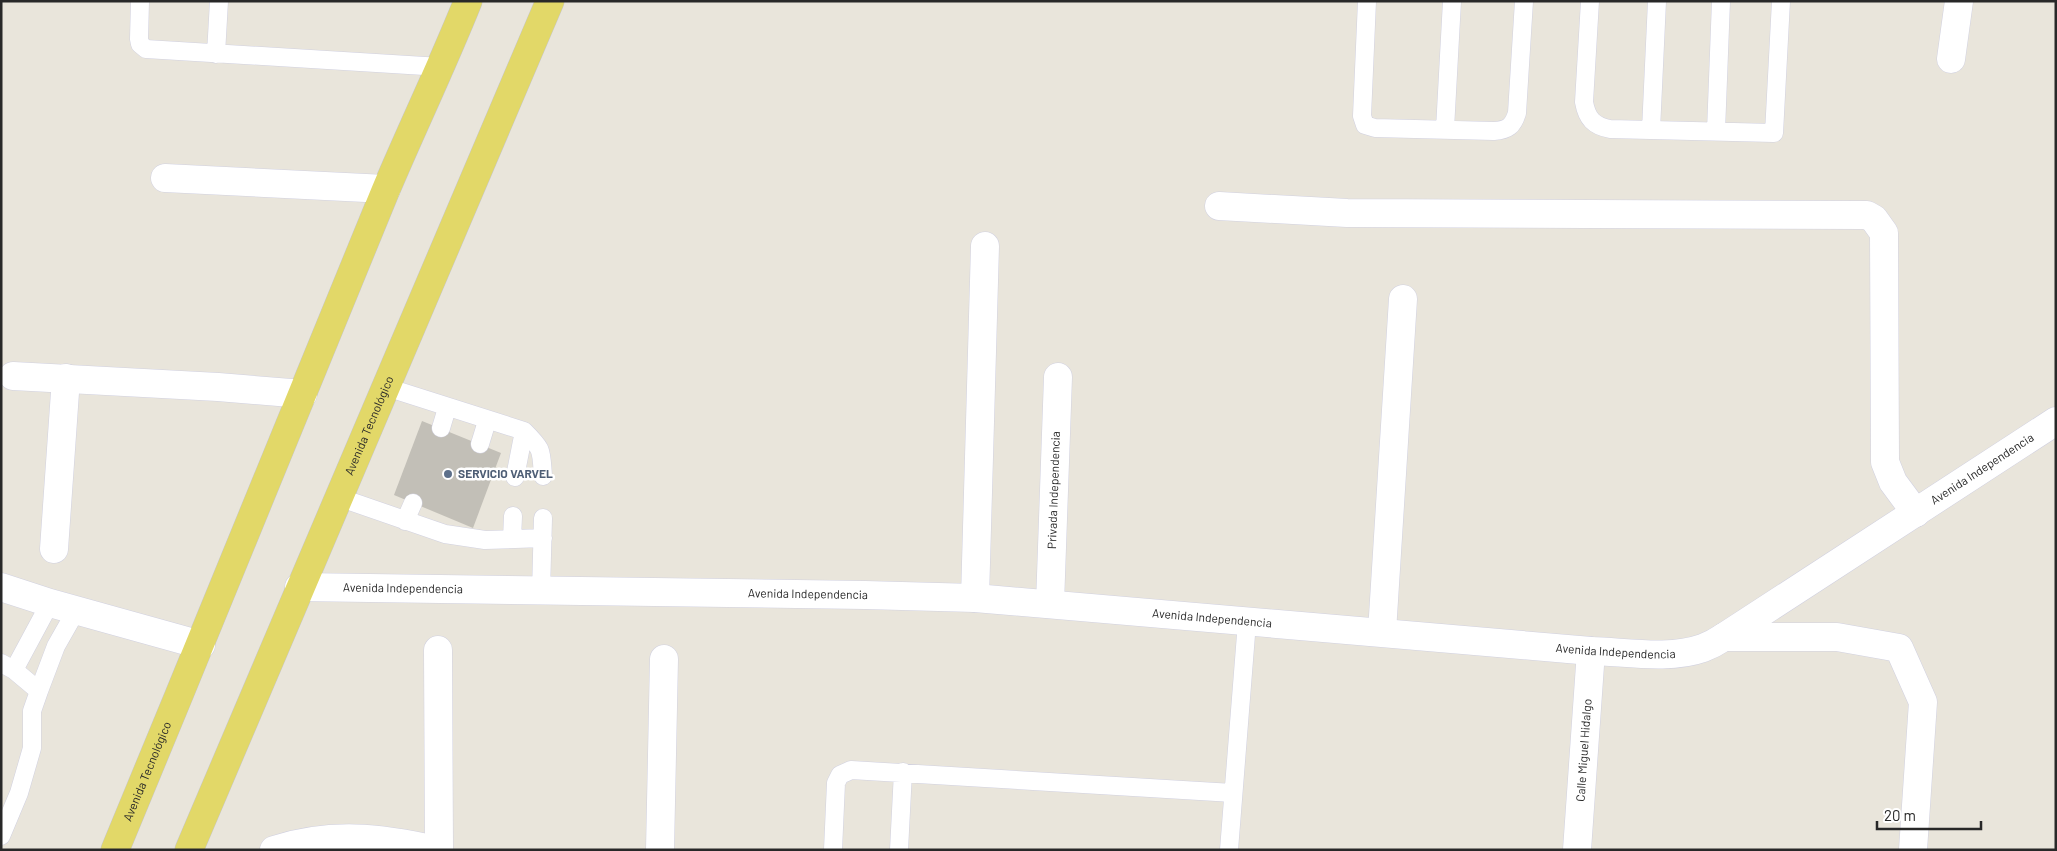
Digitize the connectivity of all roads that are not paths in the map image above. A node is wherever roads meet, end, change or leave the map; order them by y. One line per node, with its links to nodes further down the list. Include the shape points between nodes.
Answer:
1 (140, 1): 13 (lane, via 139,38 146,49)
2 (219, 1): 13 (lane)
3 (468, 1): 15 (main road, Avenida Tecnológico)
4 (550, 1): 27 (main road, Avenida Tecnológico)
5 (1367, 1): 16 (lane, via 1363,122 1375,128)
6 (1452, 1): 16 (lane)
7 (1524, 1): 16 (lane, via 1514,122 1505,131)
8 (1590, 1): 17 (lane, via 1584,102 1589,118 1600,127 1610,129)
9 (1657, 1): 17 (lane)
10 (1720, 1): 18 (lane)
11 (1781, 1): 18 (lane, via 1774,133)
12 (1959, 1): 14 (street)
13 (216, 54): 15 (lane)
14 (1951, 59)
15 (441, 67): 20 (main road, Avenida Tecnológico)
16 (1445, 129)
17 (1652, 130): 18 (lane)
18 (1716, 131)
19 (165, 178): 20 (street)
20 (386, 189): 28 (main road, Avenida Tecnológico)
21 (1220, 206): 39 (street, via 1347,213 1867,216 1874,219 1884,233 1884,462 1893,482)
22 (985, 246): 49 (street)
23 (1403, 299): 54 (street)
24 (13, 376): 26 (street)
25 (1058, 377): 51 (street, Privada Independencia)
26 (66, 378): 28 (street); 45 (street)
27 (386, 387): 29 (lane); 37 (main road, Avenida Tecnológico)
28 (303, 394): 56 (main road, Avenida Tecnológico)
29 (447, 408): 30 (lane); 32 (lane)
30 (487, 420): 33 (lane); 34 (lane)
31 (2056, 421): 39 (street, Avenida Independencia)
32 (441, 428)
33 (524, 431): 35 (lane, via 541,451); 36 (lane)
34 (480, 444)
35 (542, 476)
36 (515, 477)
37 (338, 497): 42 (lane); 47 (main road, Avenida Tecnológico)
38 (413, 503): 42 (lane)
39 (1916, 513): 55 (street, Avenida Independencia)
40 (513, 516): 44 (lane)
41 (542, 518): 43 (lane)
42 (406, 521): 44 (lane, via 448,527 485,540)
43 (542, 538): 44 (lane); 48 (lane)
44 (512, 539)
45 (54, 550)
46 (1, 587): 50 (street)
47 (299, 587): 48 (street, Avenida Independencia); 67 (main road, Avenida Tecnológico)
48 (541, 592): 49 (street, Avenida Independencia)
49 (974, 598): 51 (street, Avenida Independencia)
50 (50, 603): 52 (street); 60 (lane)
51 (1050, 604): 53 (street, Avenida Independencia)
52 (76, 609): 56 (street); 61 (lane, via 56,646)
53 (1247, 622): 54 (street, Avenida Independencia); 63 (lane)
54 (1382, 632): 58 (street, Avenida Independencia)
55 (1724, 637): 58 (street, Avenida Independencia, via 1684,653); 75 (street, via 1837,637 1899,648 1923,702)
56 (201, 645): 66 (main road, Avenida Tecnológico)
57 (438, 650): 69 (street)
58 (1590, 651): 74 (street, Calle Miguel Hidalgo)
59 (664, 659): 70 (street)
60 (7, 666): 61 (lane)
61 (39, 691): 64 (lane, via 32,711 32,748)
62 (904, 772): 63 (lane); 71 (lane, via 851,770 840,775 836,783); 72 (lane)
63 (1233, 793): 73 (lane)
64 (1, 836)
65 (312, 845): 68 (street); 69 (street, via 335,837 387,840)
66 (114, 850)
67 (189, 850)
68 (274, 850)
69 (438, 850)
70 (660, 850)
71 (833, 850)
72 (899, 850)
73 (1229, 850)
74 (1576, 850)
75 (1913, 850)

